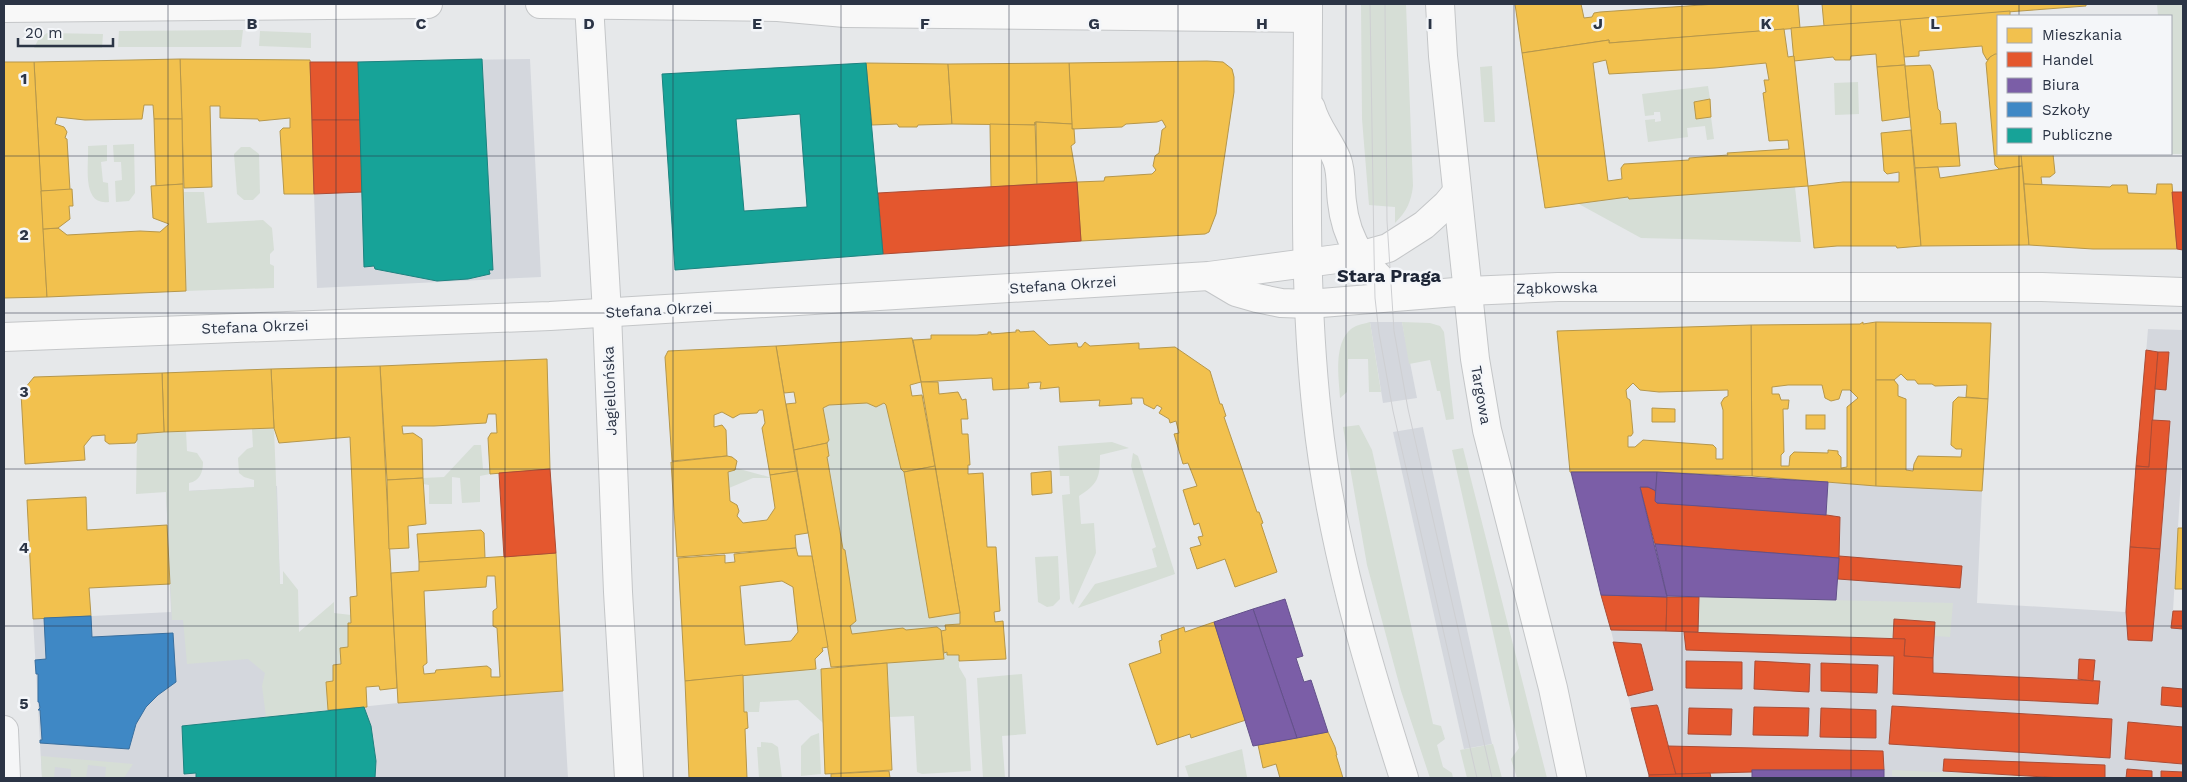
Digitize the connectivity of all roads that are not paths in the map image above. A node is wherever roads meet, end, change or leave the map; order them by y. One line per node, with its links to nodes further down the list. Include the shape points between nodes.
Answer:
1 (410, 4): 2 (street); 6 (street)
2 (428, 4)
3 (540, 4): 4 (street)
4 (589, 4): 7 (street, via 778,7 845,13); 17 (street, Jagiellońska)
5 (1440, 4): 9 (street, Targowa)
6 (4, 8)
7 (1308, 11): 8 (street)
8 (1308, 96): 10 (street, via 1313,115 1337,161 1343,217); 11 (street)
9 (1457, 192): 10 (street, Stefana Okrzei, via 1412,234 1388,248); 13 (street, Targowa)
10 (1359, 256): 11 (street, Stefana Okrzei); 15 (street)
11 (1309, 262): 12 (street, Stefana Okrzei); 16 (street)
12 (1209, 276): 16 (street, via 1236,292 1257,298); 17 (street, Stefana Okrzei)
13 (1468, 291): 14 (street, Ząbkowska, via 1558,286 2042,287); 15 (street, Ząbkowska); 23 (street, Targowa, via 1487,430 1553,688)
14 (2183, 292)
15 (1401, 296): 16 (street, Ząbkowska)
16 (1308, 304): 22 (street, via 1317,416 1342,564 1368,668)
17 (607, 313): 18 (street, Stefana Okrzei); 21 (street, Jagiellońska)
18 (4, 337)
19 (4, 730): 20 (street)
20 (6, 778)
21 (629, 778)
22 (1404, 778)
23 (1572, 778)

